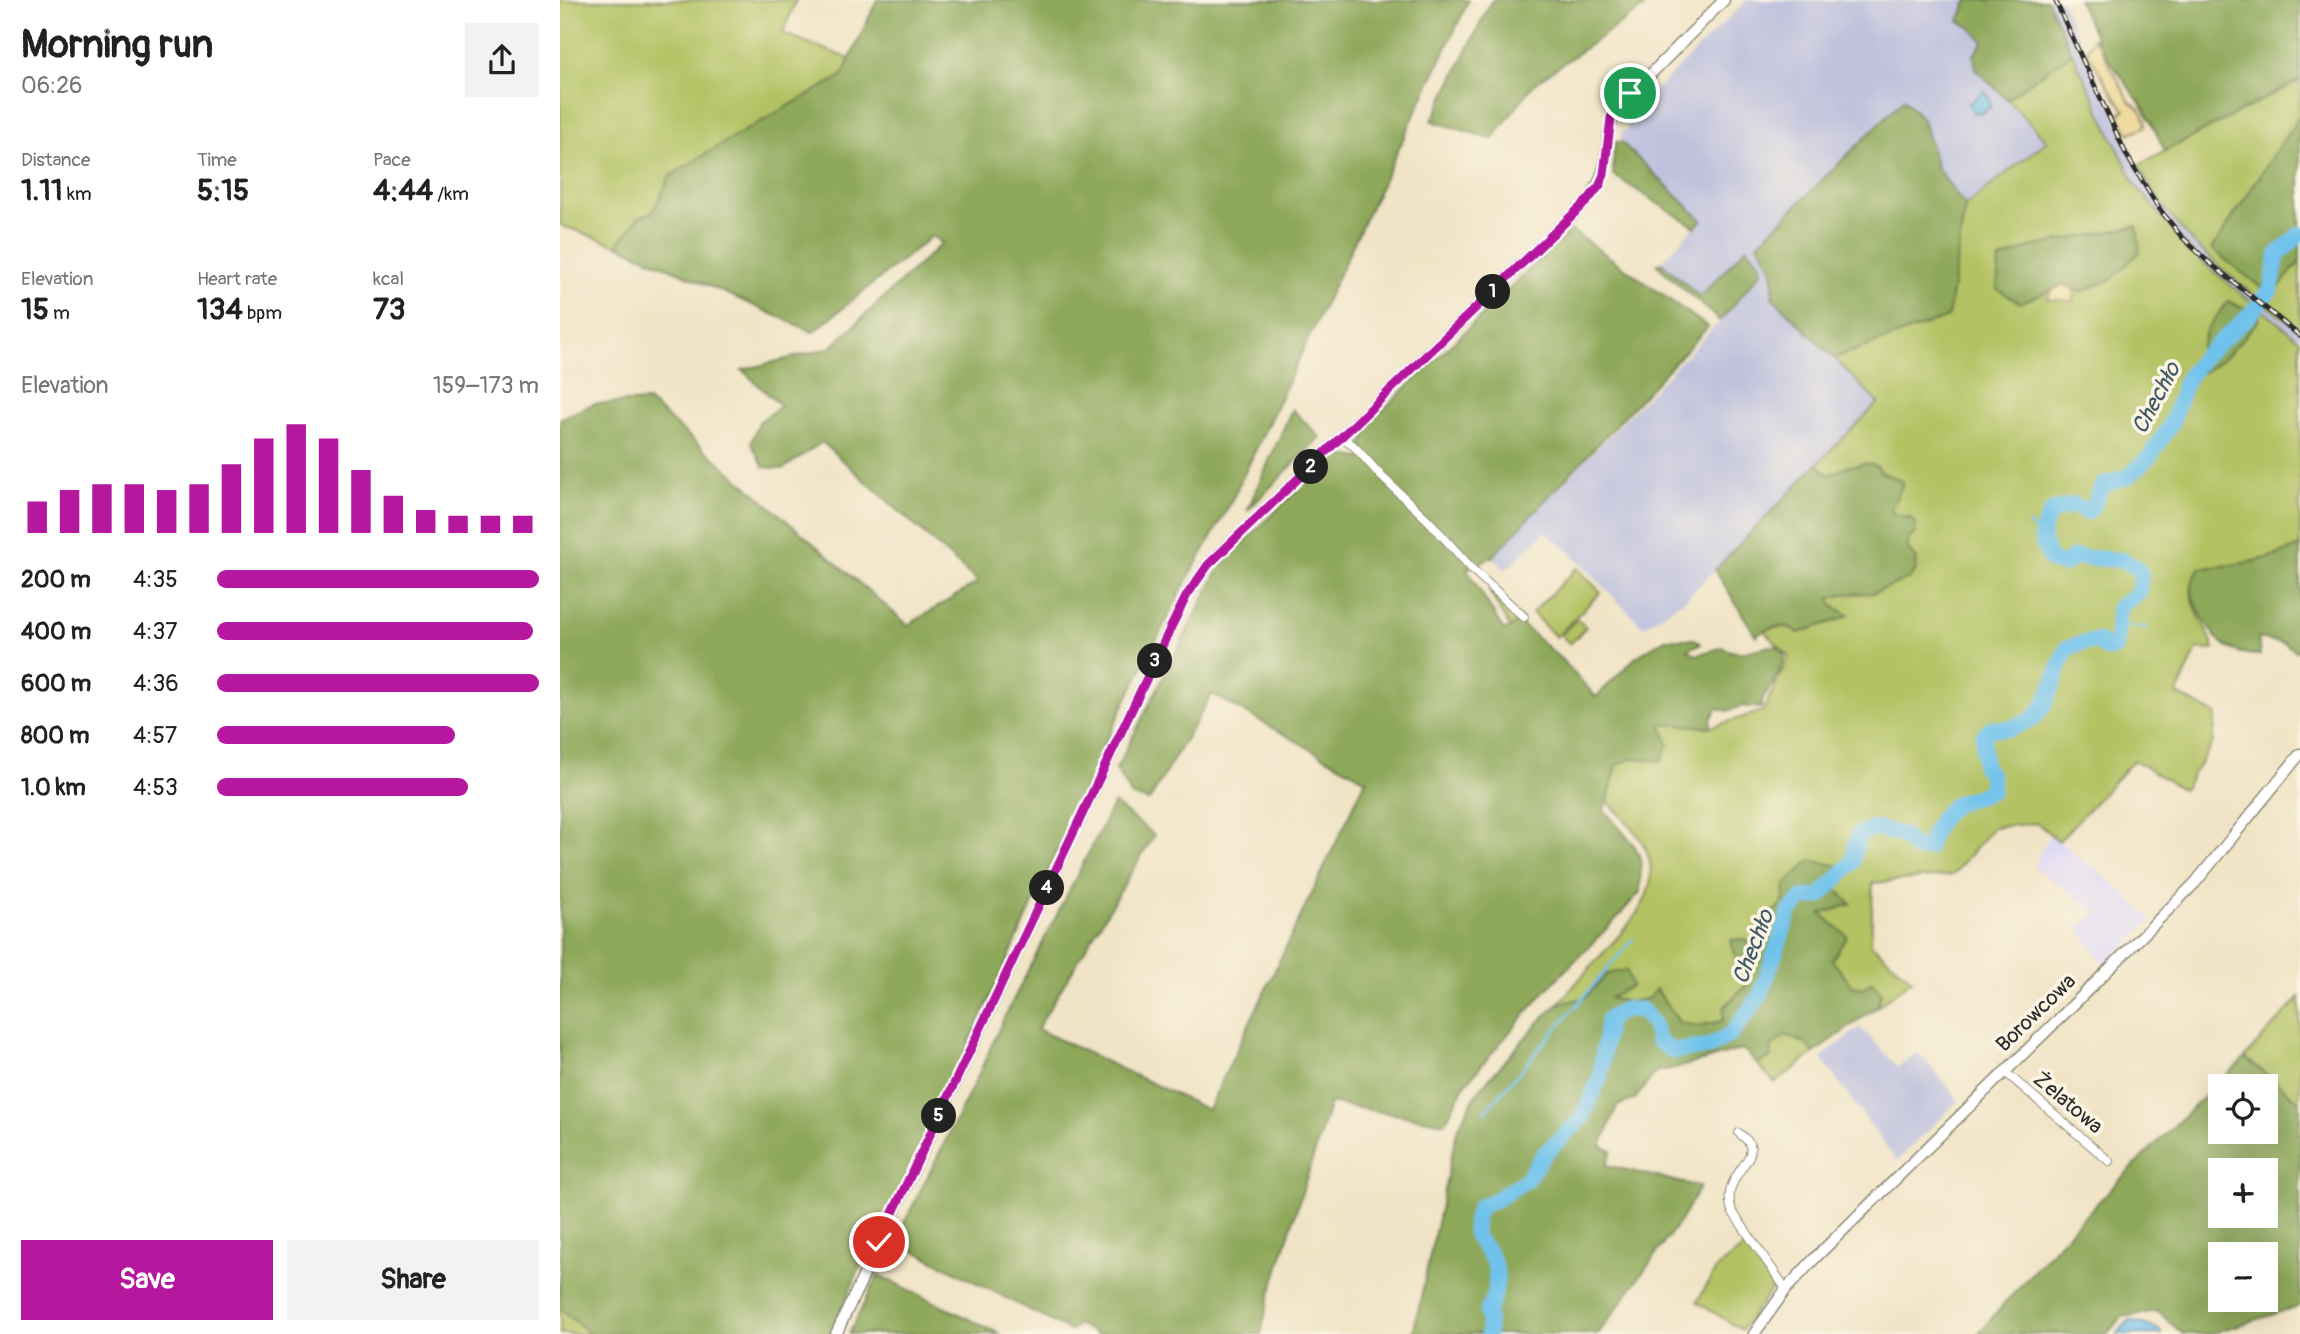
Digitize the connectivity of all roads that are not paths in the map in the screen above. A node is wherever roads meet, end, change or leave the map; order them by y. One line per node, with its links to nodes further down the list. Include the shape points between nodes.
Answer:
1 (1724, 0): 2 (street, via 1618,107 1611,118 1604,174 1588,200)
2 (1343, 437): 3 (street); 9 (street, via 1208,565 1187,595)
3 (1524, 617)
4 (2300, 754): 5 (street, Borowcowa, via 2197,881)
5 (2004, 1071): 7 (street, Żelatowa); 8 (street, Borowcowa)
6 (1739, 1133): 8 (street, via 1751,1148 1730,1185 1728,1201)
7 (2109, 1161)
8 (1786, 1289): 10 (street, Borowcowa)
9 (836, 1334)
10 (1754, 1334)

